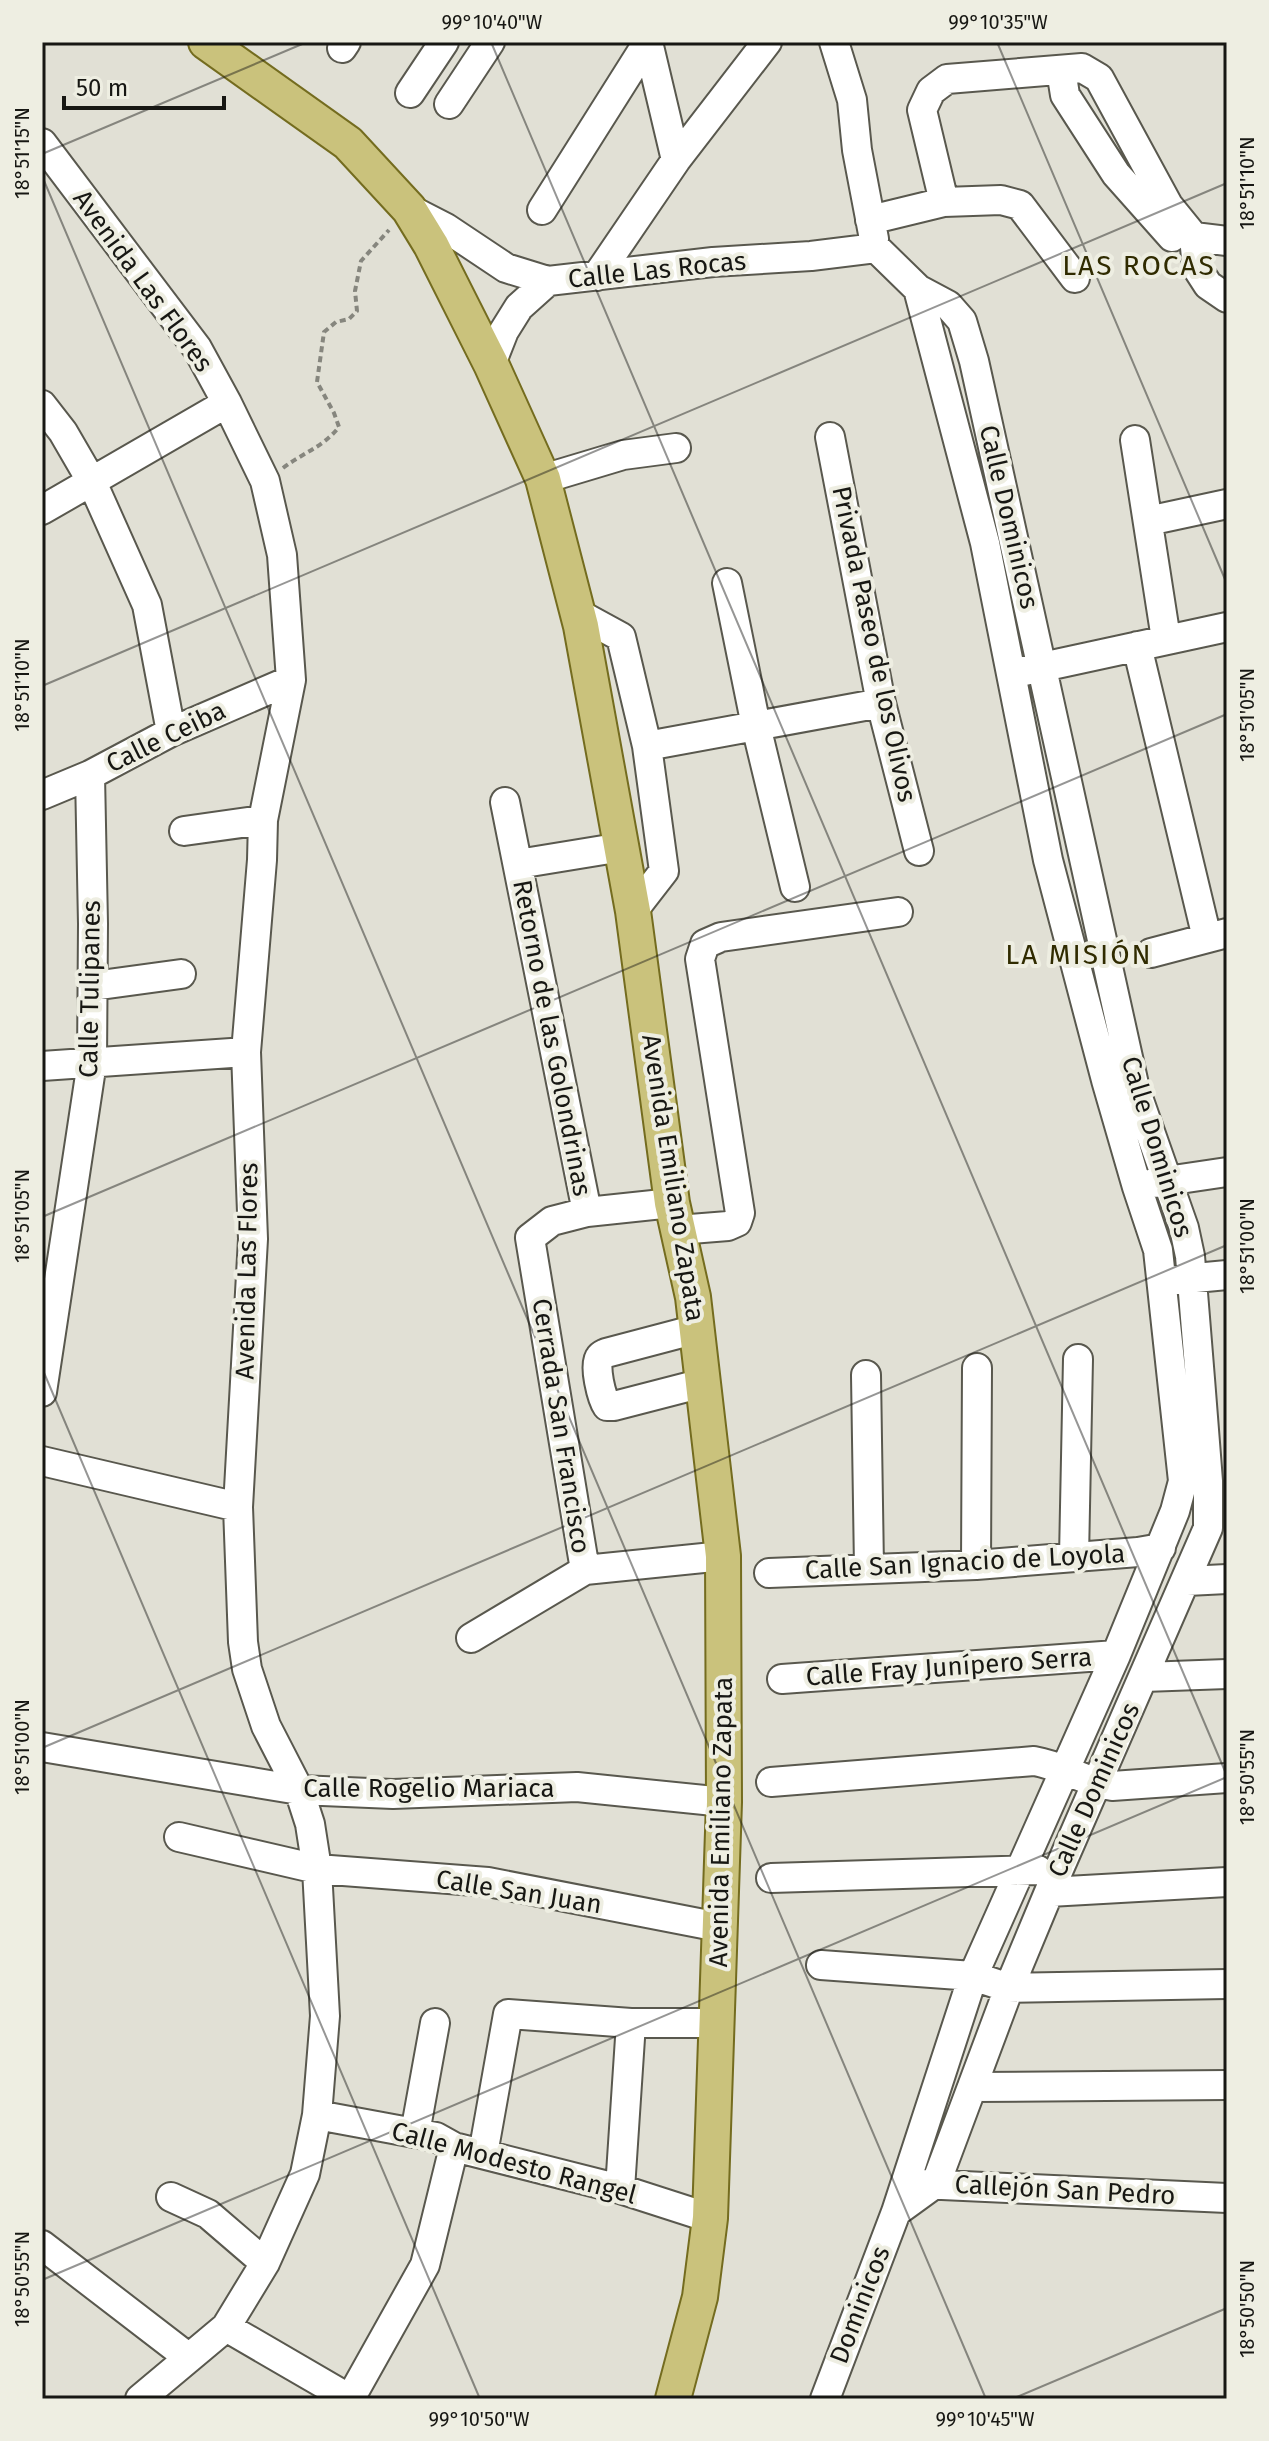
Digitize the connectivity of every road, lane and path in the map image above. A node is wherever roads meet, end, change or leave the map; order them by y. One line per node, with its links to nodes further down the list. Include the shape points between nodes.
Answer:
1 (206, 42): 13 (main road, Avenida Emiliano Zapata, via 348,143)
2 (444, 42): 8 (street)
3 (490, 42): 9 (street)
4 (648, 42): 11 (street); 14 (street)
5 (767, 42): 11 (street)
6 (834, 42): 15 (street, via 852,100)
7 (1061, 70): 12 (street, via 947,79 931,91 922,110); 16 (street, via 1082,68 1099,78 1168,205); 19 (street, via 1065,95 1116,174)
8 (410, 93)
9 (449, 104)
10 (42, 143): 26 (street, Avenida Las Flores, via 197,348)
11 (676, 160): 20 (street)
12 (944, 202): 15 (street); 21 (street, via 1001,200 1020,205)
13 (409, 209): 22 (street, Calle Las Rocas, via 506,268); 25 (main road, Avenida Emiliano Zapata); 32 (path, via 361,261 357,311 324,332 317,382 339,427 319,447)
14 (542, 210)
15 (870, 220): 18 (street)
16 (1194, 237): 17 (street); 19 (street)
17 (1227, 241)
18 (876, 248): 20 (street, Calle Las Rocas); 23 (street, Calle Dominicos)
19 (1197, 268): 24 (street, via 1208,285)
20 (597, 276): 22 (street, Calle Las Rocas)
21 (1075, 278)
22 (548, 281): 25 (street, via 519,307)
23 (918, 289): 42 (street, Calle Dominicos, via 948,305 962,321); 43 (street, Calle Dominicos, via 985,543)
24 (1227, 298)
25 (491, 364): 31 (main road, Avenida Emiliano Zapata)
26 (227, 403): 32 (street, Avenida Las Flores); 33 (street)
27 (42, 405): 33 (street)
28 (830, 437): 45 (street, Privada Paseo de los Olivos)
29 (1135, 440): 36 (street)
30 (676, 448): 31 (street, via 623,455)
31 (543, 479): 38 (main road, Avenida Emiliano Zapata)
32 (265, 481): 44 (street, Avenida Las Flores, via 282,555)
33 (92, 482): 35 (street); 47 (street, via 147,605)
34 (1227, 504): 36 (street)
35 (42, 510)
36 (1148, 521): 40 (street)
37 (727, 583): 46 (street)
38 (577, 613): 48 (street, via 621,637); 54 (main road, Avenida Emiliano Zapata)
39 (1227, 627): 40 (street)
40 (1166, 639): 41 (street)
41 (1137, 646): 42 (street); 60 (street)
42 (1042, 667): 43 (street); 62 (street, Calle Dominicos)
43 (1011, 673): 63 (street, Calle Dominicos, via 1048,860)
44 (291, 680): 47 (street, Calle Ceiba); 52 (street, Avenida Las Flores)
45 (881, 703): 46 (street); 55 (street, Privada Paseo de los Olivos)
46 (756, 726): 48 (street); 57 (street)
47 (171, 732): 49 (street, Calle Ceiba)
48 (647, 746): 58 (street, via 664,871)
49 (90, 775): 50 (street, Calle Ceiba); 65 (street, Calle Tulipanes)
50 (42, 795)
51 (505, 802): 56 (street, Retorno de las Golondrinas)
52 (263, 820): 53 (street); 66 (street, Avenida Las Flores)
53 (184, 831)
54 (622, 847): 56 (street, Retorno de las Golondrinas); 58 (main road, Avenida Emiliano Zapata)
55 (919, 851)
56 (518, 864): 72 (street, Retorno de las Golondrinas)
57 (795, 887)
58 (633, 911): 73 (main road, Avenida Emiliano Zapata)
59 (898, 912): 73 (street, Retorno de las Golondrinas, via 721,937 705,944 700,959 740,1213 728,1226)
60 (1217, 935): 61 (street)
61 (1151, 953)
62 (1106, 962): 63 (street); 70 (street, Calle Dominicos, via 1135,1089)
63 (1077, 971): 71 (street, Calle Dominicos)
64 (181, 974): 65 (street)
65 (93, 986): 67 (street, Calle Tulipanes)
66 (246, 1052): 67 (street); 88 (street, Avenida Las Flores, via 253,1239)
67 (92, 1062): 68 (street); 85 (street, Calle Tulipanes)
68 (42, 1066)
69 (1227, 1172): 70 (street)
70 (1168, 1180): 71 (street); 76 (street, Calle Dominicos, via 1184,1228)
71 (1137, 1187): 77 (street, Calle Dominicos, via 1158,1250)
72 (587, 1212): 73 (street, Retorno de las Golondrinas); 74 (street, Retorno de las Golondrinas, via 552,1221)
73 (675, 1216): 78 (main road, Avenida Emiliano Zapata)
74 (530, 1238): 94 (street, Cerrada San Francisco)
75 (1227, 1275): 76 (street)
76 (1191, 1279): 77 (street); 82 (street, Calle Dominicos)
77 (1161, 1280): 83 (street, Calle Dominicos)
78 (697, 1329): 84 (main road, Avenida Emiliano Zapata); 84 (street, via 606,1353 597,1363 607,1406)
79 (1078, 1359): 91 (street)
80 (977, 1368): 92 (street)
81 (866, 1375): 93 (street)
82 (1214, 1377): 83 (street); 87 (street, Calle Dominicos)
83 (1171, 1380): 89 (street, Calle Dominicos, via 1183,1481)
84 (703, 1383): 90 (main road, Avenida Emiliano Zapata)
85 (42, 1392)
86 (42, 1461): 88 (street)
87 (1217, 1480): 97 (street, Calle Dominicos, via 1208,1528)
88 (238, 1507): 108 (street, Avenida Las Flores, via 247,1669 266,1726)
89 (1161, 1548): 91 (street, Calle San Ignacio de Loyola); 99 (street, Calle Dominicos)
90 (723, 1556): 94 (street, Cerrada San Francisco); 109 (main road, Avenida Emiliano Zapata)
91 (1074, 1557): 92 (street, Calle San Ignacio de Loyola)
92 (976, 1565): 93 (street, Calle San Ignacio de Loyola)
93 (869, 1568): 95 (street, Calle San Ignacio de Loyola)
94 (585, 1570): 98 (street)
95 (769, 1573)
96 (1227, 1579): 97 (street)
97 (1187, 1581): 101 (street, Calle Dominicos)
98 (471, 1638)
99 (1116, 1655): 102 (street, Calle Fray Junípero Serra); 104 (street, Calle Dominicos)
100 (1227, 1674): 101 (street)
101 (1144, 1677): 107 (street, Calle Dominicos)
102 (782, 1679)
103 (42, 1747): 108 (street, Calle Rogelio Mariaca)
104 (1067, 1769): 106 (street, via 1034,1761); 107 (street); 112 (street, Calle Dominicos)
105 (1227, 1778): 107 (street)
106 (771, 1782)
107 (1097, 1784): 114 (street, Calle Dominicos)
108 (299, 1790): 109 (street, Calle Rogelio Mariaca, via 393,1794 577,1787); 111 (street, Avenida Las Flores)
109 (724, 1802): 116 (main road, Avenida Emiliano Zapata)
110 (179, 1837): 111 (street, Calle San Juan)
111 (317, 1869): 116 (street, Calle San Juan, via 488,1882); 126 (street, Avenida Las Flores, via 325,2016)
112 (1022, 1869): 113 (street); 114 (street); 118 (street, Calle Dominicos)
113 (771, 1878)
114 (1053, 1882): 115 (street); 120 (street, Calle Dominicos)
115 (1227, 1882)
116 (719, 1927): 123 (main road, Avenida Emiliano Zapata)
117 (821, 1965): 118 (street)
118 (973, 1976): 120 (street); 133 (street, Calle Dominicos)
119 (1227, 1984): 120 (street)
120 (1009, 1988): 125 (street, Calle Dominicos)
121 (435, 2023): 127 (street)
122 (631, 2023): 123 (street); 129 (street, via 508,2014); 131 (street)
123 (718, 2023): 135 (main road, Avenida Emiliano Zapata)
124 (1227, 2085): 125 (street)
125 (972, 2087): 130 (street, Calle Dominicos)
126 (317, 2115): 127 (street, Calle Modesto Rangel); 137 (street, Avenida Las Flores, via 305,2174)
127 (415, 2133): 128 (street, Calle Modesto Rangel)
128 (454, 2147): 129 (street, Calle Modesto Rangel); 141 (street, via 425,2265)
129 (483, 2154): 131 (street, Calle Modesto Rangel)
130 (936, 2183): 133 (street, Callejón San Pedro); 134 (street, Callejón San Pedro)
131 (620, 2189): 135 (street, Calle Modesto Rangel)
132 (171, 2197): 137 (street, via 208,2214)
133 (899, 2198): 143 (street, Dominicos)
134 (1227, 2198)
135 (710, 2218): 142 (main road, Avenida Emiliano Zapata, via 700,2297)
136 (42, 2245): 139 (street)
137 (265, 2263): 138 (street, Avenida Las Flores)
138 (226, 2327): 139 (street, Avenida Las Flores); 141 (street)
139 (189, 2358): 140 (street, Avenida Las Flores)
140 (140, 2399)
141 (350, 2399)
142 (673, 2399)
143 (825, 2399)

